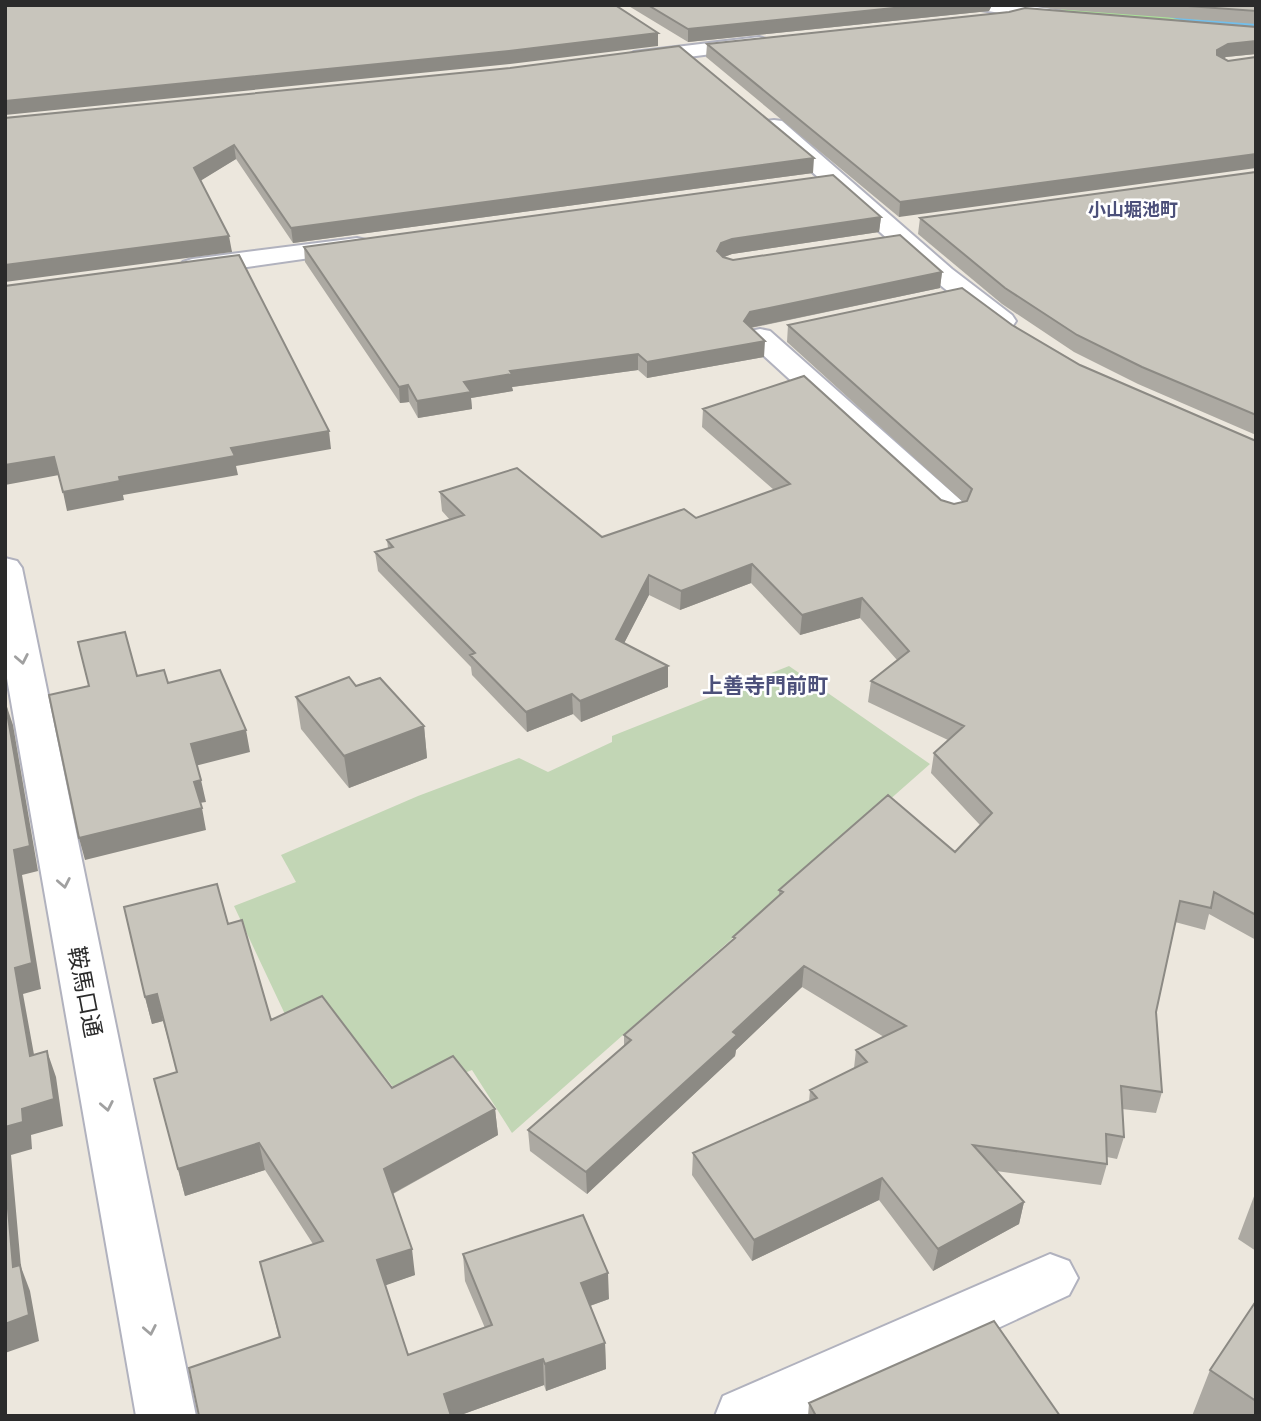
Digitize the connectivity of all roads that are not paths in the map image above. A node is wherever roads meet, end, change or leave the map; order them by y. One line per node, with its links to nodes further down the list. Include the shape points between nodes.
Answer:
1 (981, 5): 2 (street)
2 (1025, 9): 3 (street); 4 (street, via 1007,17)
3 (1081, 19)
4 (966, 22)
5 (652, 32): 7 (street)
6 (776, 41): 7 (street)
7 (685, 52): 8 (street); 9 (street)
8 (618, 60)
9 (706, 70)
10 (760, 115): 11 (street)
11 (838, 179): 12 (street); 15 (street)
12 (811, 183)
13 (383, 241): 14 (street)
14 (168, 271)
15 (965, 293): 16 (street); 18 (street)
16 (937, 299)
17 (787, 331): 19 (street, via 760,337)
18 (1021, 334)
19 (952, 510)
20 (7, 594): 22 (street, 鞍馬口通, one-way to 22)
21 (1050, 1278): 23 (street)
22 (166, 1416)
23 (744, 1416)

